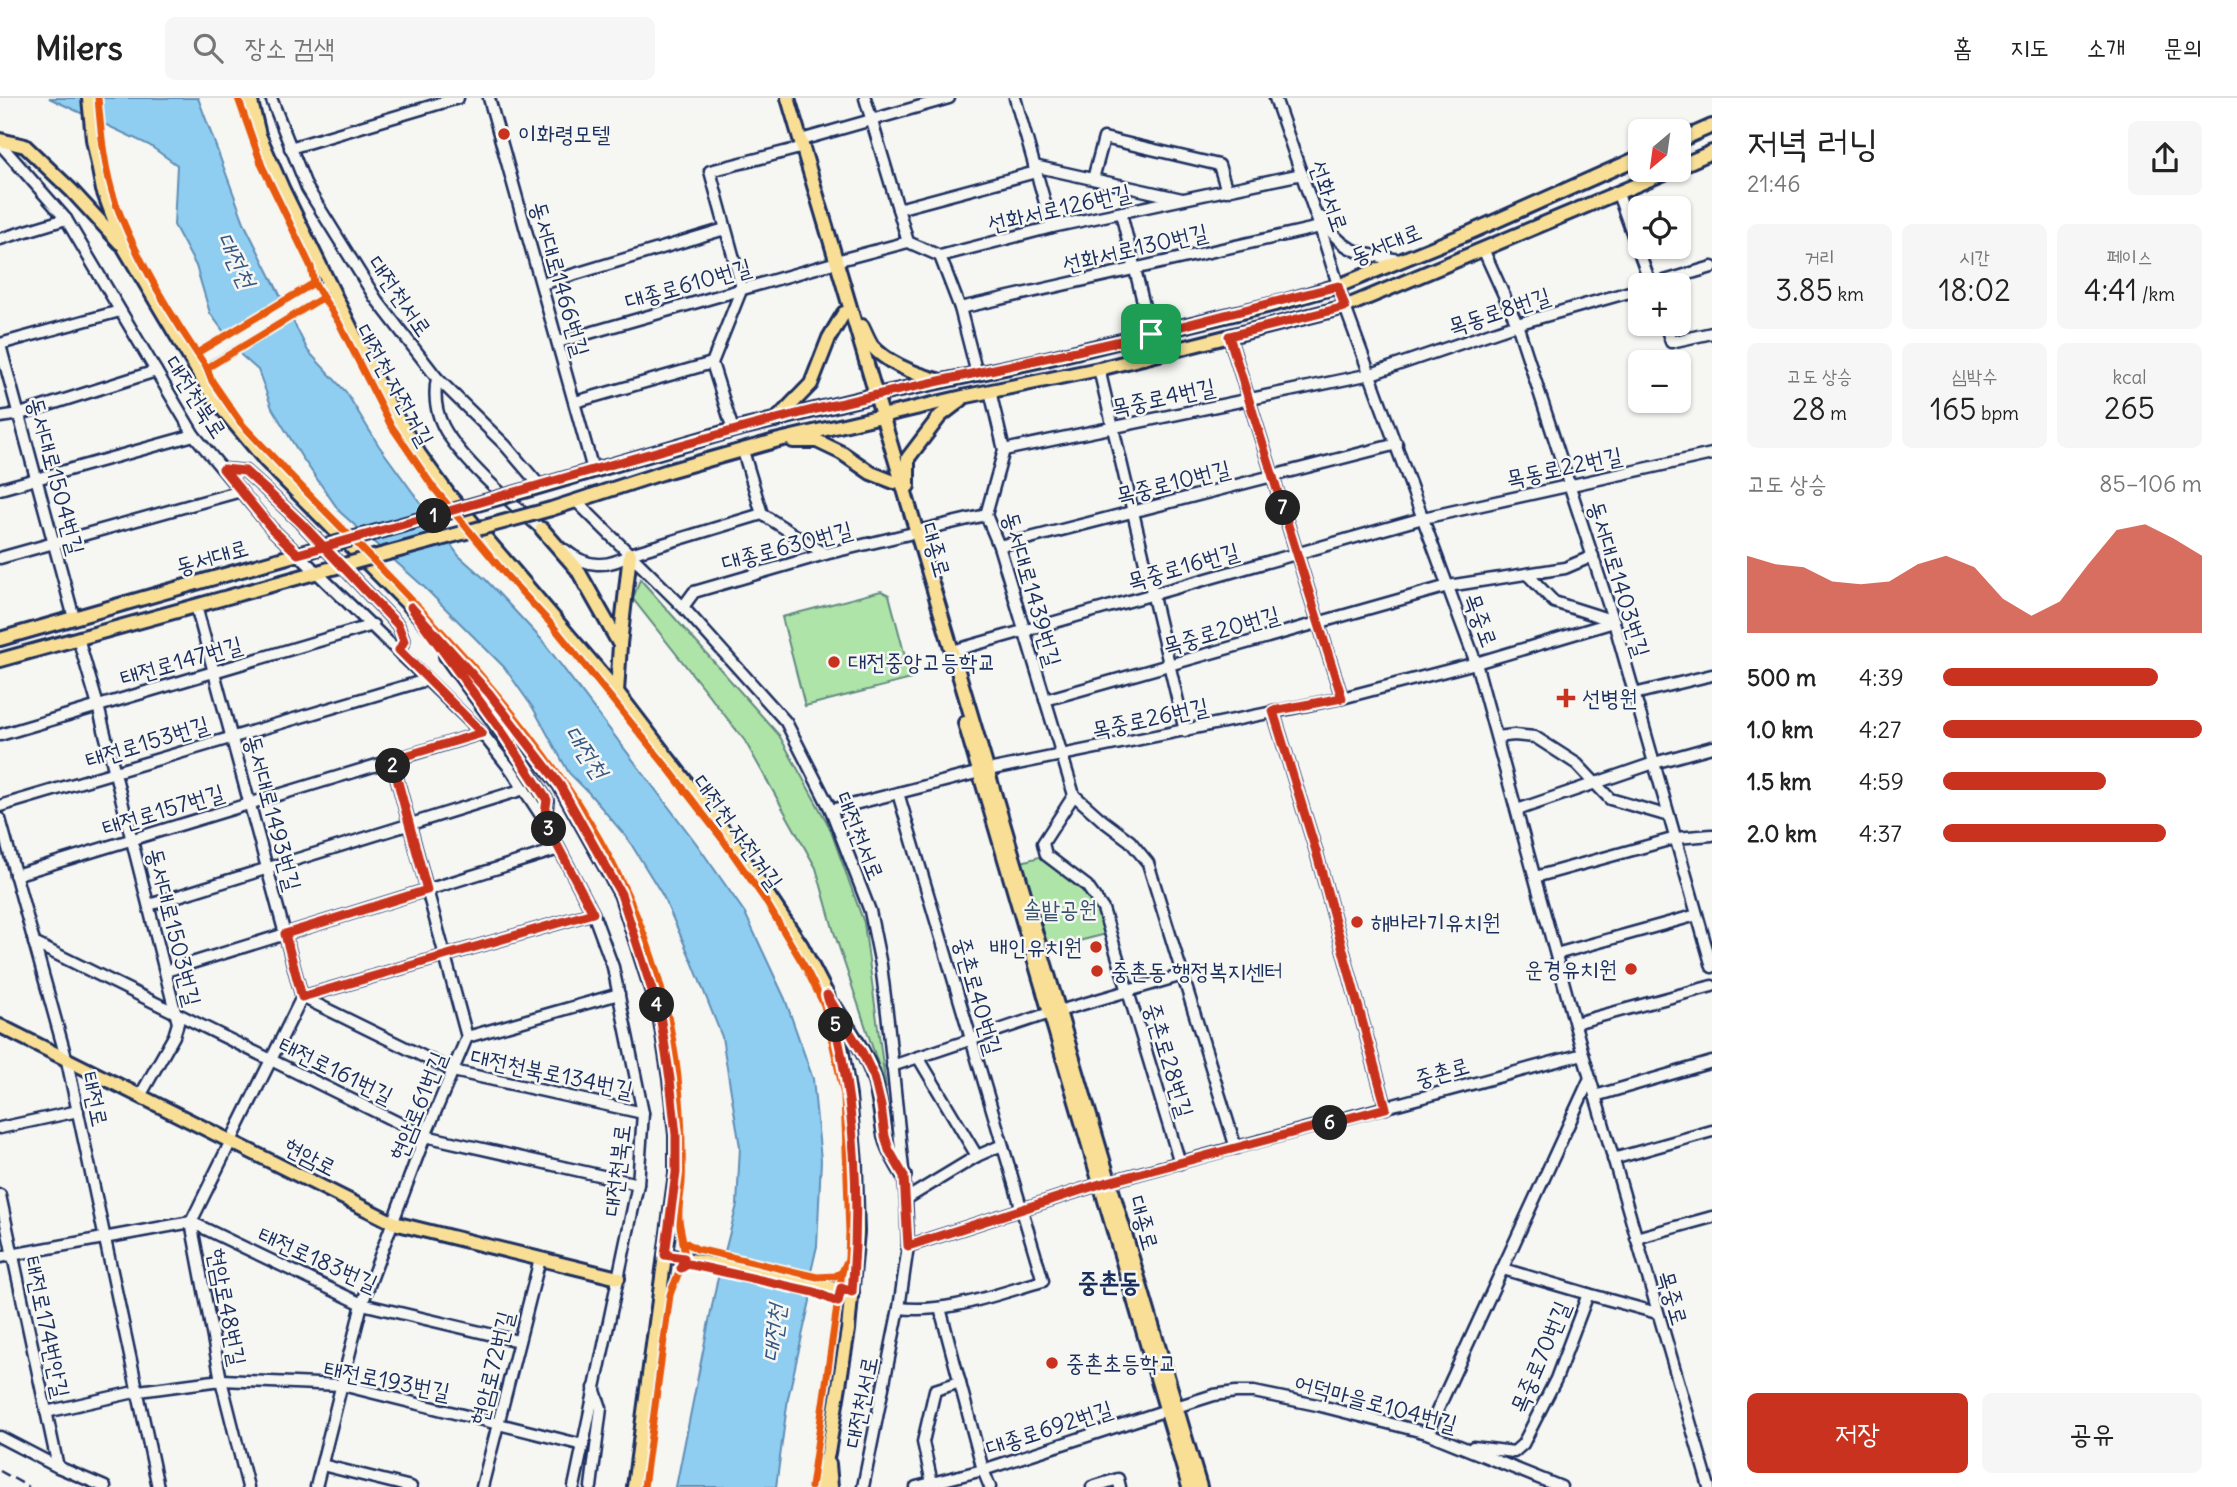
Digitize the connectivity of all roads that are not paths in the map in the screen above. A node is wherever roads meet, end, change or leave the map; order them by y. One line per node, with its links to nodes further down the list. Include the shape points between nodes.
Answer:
1 (89, 98): 37 (main road, via 103,190)
2 (250, 98): 46 (main road, via 259,135)
3 (271, 98): 17 (street, 대전천서로)
4 (458, 98): 17 (street)
5 (489, 98): 47 (street, 동서대로1466번길)
6 (781, 98): 16 (main road, 대종로)
7 (788, 98): 16 (main road, 대종로)
8 (865, 98): 12 (street)
9 (949, 98): 12 (street)
10 (1015, 98): 21 (street)
11 (1275, 98): 22 (street, 선화서로)
12 (872, 120): 16 (street); 29 (street)
13 (1712, 127): 14 (main road)
14 (1691, 136)
15 (0, 142): 31 (street, 대전천북로); 37 (main road, via 25,146)
16 (798, 144): 34 (street, via 710,170); 41 (main road, 대종로)
17 (290, 148): 68 (street, 대전천서로, via 307,188 376,299)
18 (1712, 152): 19 (main road)
19 (1691, 161)
20 (1628, 162): 40 (main road, 동서대로)
21 (1035, 169): 23 (street, 선화서로126번길); 29 (street); 32 (street)
22 (1302, 174): 25 (street, 선화서로126번길); 28 (street, 선화서로)
23 (1093, 179): 25 (street, 선화서로126번길, via 1104,138 1219,165); 27 (street, 선화서로126번길)
24 (1645, 182): 26 (main road, 동서대로)
25 (1227, 191): 27 (street, 선화서로126번길)
26 (1618, 194): 38 (main road, 동서대로); 44 (street)
27 (1186, 200): 30 (street, 선화서로126번길)
28 (1311, 200): 33 (street, 선화서로); 40 (street, via 1338,242 1357,253)
29 (898, 209): 36 (street)
30 (1121, 213): 32 (street, 선화서로126번길); 42 (street)
31 (66, 219): 35 (street); 54 (street, 대전천북로)
32 (1052, 227): 39 (street, 선화서로126번길)
33 (1320, 227): 42 (street, 선화서로130번길); 48 (street, 선화서로)
34 (725, 229): 47 (street); 49 (street)
35 (0, 239)
36 (908, 242): 39 (street); 41 (street, 대종로610번길)
37 (125, 249): 63 (main road)
38 (1483, 249): 51 (main road, 동서대로); 55 (street, 동서대로1403번길)
39 (940, 256): 53 (street)
40 (1402, 260): 48 (main road, 동서대로)
41 (833, 262): 49 (street, 대종로610번길); 52 (main road, 대종로)
42 (1134, 267): 53 (street, 선화서로130번길); 57 (street)
43 (1712, 267): 45 (street)
44 (1647, 273)
45 (1691, 273)
46 (328, 284): 63 (street); 135 (main road, via 386,400 419,454)
47 (542, 284): 60 (street, 동서대로1466번길)
48 (1338, 286): 51 (street, 선화서로); 57 (main road, 동서대로)
49 (742, 288): 60 (street, 대종로610번길); 62 (street)
50 (1628, 292): 55 (street, 목동로8번길)
51 (1345, 307): 58 (main road, 동서대로); 67 (street, 목중로)
52 (847, 308): 69 (main road, via 872,345 920,375); 71 (main road, 대종로); 78 (main road, via 828,338 811,384)
53 (960, 308): 66 (street)
54 (120, 311): 61 (street); 65 (street, 대전천북로)
55 (1517, 324): 67 (street, 목동로8번길); 92 (street, 동서대로1403번길)
56 (1712, 333): 59 (street, via 1671,342)
57 (1151, 334): 66 (main road, 동서대로)
58 (1229, 336): 64 (main road, 동서대로); 73 (street)
59 (1669, 336)
60 (558, 342): 74 (street, 동서대로1466번길)
61 (0, 345): 75 (street, 동서대로1504번길)
62 (712, 363): 74 (street); 80 (street)
63 (193, 364): 117 (main road, via 215,400 266,461)
64 (1099, 369): 70 (main road, 동서대로); 79 (street)
65 (156, 371): 75 (street); 81 (street, 대전천북로)
66 (977, 374): 69 (main road, 동서대로)
67 (1371, 374): 73 (street, 목중로4번길); 83 (street, 목중로)
68 (437, 378): 93 (street, 대전천서로, via 505,445); 102 (street, via 434,396 442,424 455,444)
69 (945, 382): 71 (main road, 동서대로)
70 (990, 391): 72 (main road, 동서대로); 84 (street, 동서대로1439번길)
71 (872, 395): 76 (main road, 대종로); 78 (main road, 동서대로)
72 (967, 396): 76 (main road, 동서대로); 97 (main road, via 940,416 908,458)
73 (1248, 398): 79 (street, 목중로4번길); 89 (street)
74 (575, 402): 88 (street, 동서대로1466번길)
75 (19, 414): 77 (street); 90 (street, 동서대로1504번길)
76 (878, 416): 82 (main road, 동서대로); 91 (main road, 대종로); 97 (main road, 대종로)
77 (0, 417)
78 (776, 420): 80 (main road, 동서대로)
79 (1113, 427): 84 (street, 목중로4번길); 98 (street)
80 (733, 430): 88 (main road, 동서대로)
81 (194, 435): 87 (street, 대전천북로); 90 (street)
82 (775, 441): 85 (main road, 동서대로); 91 (main road, via 817,441)
83 (1397, 444): 89 (street, 목중로10번길); 101 (street, 목중로)
84 (1004, 450): 100 (street, 동서대로1439번길)
85 (743, 451): 96 (main road, 동서대로); 99 (street)
86 (1712, 454): 92 (street, 목동로22번길)
87 (223, 469): 95 (street, 대전천북로); 127 (street, via 245,471 304,526 398,625 404,641)
88 (593, 470): 93 (main road, 동서대로)
89 (1273, 476): 98 (street, 목중로10번길); 109 (street)
90 (37, 478): 94 (street); 104 (street, 동서대로1504번길)
91 (894, 482): 103 (main road, 대종로)
92 (1570, 485): 101 (street, 목동로22번길); 110 (street, 동서대로1403번길)
93 (536, 487): 106 (main road, 동서대로, bridge)
94 (0, 489)
95 (241, 491): 104 (street); 106 (street, 대전천북로)
96 (576, 501): 107 (street, 대전천서로); 112 (main road, 동서대로, bridge)
97 (908, 501): 103 (main road, 대종로)
98 (1133, 512): 105 (street, 목중로10번길); 115 (street)
99 (762, 514): 107 (street); 108 (street)
100 (986, 515): 103 (street, 대종로); 105 (street, 동서대로1439번길)
101 (1423, 517): 109 (street, 목중로16번길); 114 (street, 목중로)
102 (542, 529): 107 (street, via 573,557 594,564 616,564); 126 (main road, via 577,569)
103 (913, 532): 108 (street, 대종로630번길); 128 (main road, 대종로); 150 (main road, 대종로)
104 (55, 543): 111 (street); 119 (street, 동서대로1504번길)
105 (999, 546): 123 (street, 동서대로1439번길)
106 (298, 554): 112 (street, 대전천북로); 119 (main road, 동서대로)
107 (630, 554): 118 (street, 대전천서로); 126 (main road)
108 (825, 554): 118 (street, 대종로630번길, via 694,592)
109 (1297, 554): 115 (street, 목중로16번길); 121 (street)
110 (1593, 556): 113 (street, 목중로20번길, via 1565,568); 120 (street, 동서대로1403번길)
111 (0, 558)
112 (323, 571): 116 (main road, 동서대로); 122 (street, 대전천북로)
113 (1527, 574): 114 (street, 목중로20번길); 120 (street, via 1554,602)
114 (1448, 586): 121 (street, 목중로20번길); 130 (street, 목중로)
115 (1153, 594): 123 (street, 목중로16번길); 131 (street)
116 (196, 606): 124 (main road, 동서대로); 132 (street, 동서대로1493번길)
117 (411, 607): 162 (main road, via 547,800); 228 (main road, via 489,693 560,785 621,894 660,1015 670,1079 676,1173)
118 (683, 607): 158 (street, 대전천서로, via 786,722)
119 (74, 618): 125 (main road, 동서대로)
120 (1614, 622): 130 (street, 목중로26번길); 136 (street, 동서대로1403번길)
121 (1319, 623): 131 (street, 목중로20번길); 137 (street)
122 (373, 625): 127 (street, 대전천북로); 132 (street, 태전로147번길)
123 (1025, 631): 128 (street, 목중로16번길); 138 (street, 동서대로1439번길)
124 (78, 638): 129 (main road, 동서대로); 139 (street, 동서대로1503번길)
125 (0, 639)
126 (620, 645): 135 (main road)
127 (399, 650): 134 (street, 대전천북로)
128 (952, 651): 150 (main road, 대종로)
129 (0, 660)
130 (1476, 663): 137 (street, 목중로26번길); 145 (street, 목중로)
131 (1170, 665): 138 (street, 목중로20번길); 141 (street)
132 (215, 671): 139 (street, 태전로147번길); 144 (street, 동서대로1493번길)
133 (1712, 674): 136 (street)
134 (426, 680): 142 (street, 대전천북로); 144 (street, 태전로153번길)
135 (617, 692): 185 (main road, via 763,885)
136 (1634, 694): 149 (street, 동서대로1403번길)
137 (1342, 698): 140 (street, 목중로26번길)
138 (1045, 700): 147 (street, 동서대로1439번길)
139 (98, 706): 143 (street, 태전로147번길); 151 (street, 동서대로1503번길)
140 (1273, 711): 141 (street, 목중로26번길); 203 (street)
141 (1185, 731): 147 (street, 목중로26번길)
142 (482, 733): 148 (street, 태전로157번길); 153 (street, 대전천북로)
143 (0, 735)
144 (232, 737): 151 (street, 태전로153번길); 156 (street, 동서대로1493번길)
145 (1497, 737): 152 (street, via 1535,737 1577,764); 159 (street, 목중로)
146 (1712, 747): 149 (street)
147 (1062, 756): 150 (street, 목중로26번길); 155 (street, 동서대로1439번길)
148 (392, 760): 156 (street, 태전로157번길); 163 (street, 현암로61번길)
149 (1654, 763): 152 (street); 160 (street, 동서대로1403번길)
150 (983, 771): 154 (street, 목중로26번길); 187 (main road, 대종로)
151 (115, 772): 157 (street, 태전로153번길); 166 (street, 동서대로1503번길)
152 (1594, 784): 159 (street); 160 (street, via 1610,799)
153 (524, 789): 162 (street, 대전천북로); 163 (street)
154 (898, 793): 158 (street, 목중로26번길); 192 (street, 중촌로40번길)
155 (1074, 795): 181 (street, via 1130,841 1148,863); 183 (street, 중촌로28번길, via 1043,843 1046,855 1087,886 1103,909)
156 (250, 803): 166 (street, 태전로157번길); 168 (street, 동서대로1493번길)
157 (0, 806)
158 (831, 810): 198 (street, 대전천서로, via 870,912)
159 (1517, 810): 170 (street, 목중로)
160 (1669, 816): 165 (street, 동서대로1403번길)
161 (0, 820): 169 (street, 태전로)
162 (544, 820): 167 (street, 대전천북로)
163 (409, 825): 168 (street); 171 (street, 현암로61번길)
164 (1712, 835): 165 (street)
165 (1675, 838): 170 (street); 174 (street, 동서대로1403번길)
166 (132, 839): 169 (street, 태전로157번길); 172 (street, 동서대로1503번길)
167 (559, 849): 171 (street); 173 (street, 대전천북로)
168 (268, 868): 172 (street); 175 (street, 동서대로1493번길)
169 (15, 875): 176 (street, 태전로)
170 (1535, 877): 177 (street, 목중로)
171 (427, 890): 175 (street); 178 (street, 현암로61번길)
172 (149, 905): 180 (street, 동서대로1503번길)
173 (593, 913): 178 (street); 184 (street, 대전천북로)
174 (1697, 915): 177 (street); 179 (street, 동서대로1403번길)
175 (285, 934): 180 (street); 186 (street, 동서대로1493번길)
176 (33, 943): 188 (street, 태전로161번길); 196 (street, 태전로)
177 (1556, 954): 189 (street, 목중로)
178 (445, 956): 186 (street); 191 (street, 현암로61번길)
179 (1712, 967)
180 (166, 971): 188 (street, 동서대로1503번길)
181 (1183, 975): 183 (street); 211 (street)
182 (1712, 986): 189 (street)
183 (1128, 991): 187 (street); 214 (street, 중촌로28번길)
184 (619, 994): 191 (street); 205 (street, 대전천북로)
185 (827, 995): 215 (main road, via 874,1077 887,1143); 233 (main road, via 840,1041 855,1163 857,1232)
186 (302, 997): 195 (street); 199 (street, 대전천북로134번길)
187 (1054, 1012): 192 (street); 216 (main road, 대종로)
188 (176, 1013): 195 (street, 태전로161번길); 201 (street, 동서대로1503번길, via 174,1036)
189 (1575, 1023): 193 (street, 목중로)
190 (0, 1026): 196 (main road, 현암로)
191 (467, 1037): 199 (street, 현암로61번길)
192 (971, 1040): 194 (street); 210 (street, 중촌로40번길)
193 (1583, 1054): 200 (street, 목중로); 203 (street, 중촌로)
194 (918, 1057): 198 (street); 212 (street)
195 (270, 1059): 208 (street, 태전로161번길); 209 (street)
196 (68, 1060): 201 (main road, 현암로); 204 (street, 태전로)
197 (1712, 1062): 202 (street)
198 (892, 1066): 215 (street, 대전천서로)
199 (453, 1071): 205 (street, 대전천북로134번길); 208 (street, 현암로61번길)
200 (1590, 1078): 202 (street, 목중로); 231 (street)
201 (140, 1096): 209 (main road, 현암로)
202 (1595, 1096): 213 (street, 목중로)
203 (1386, 1108): 211 (street, 중촌로)
204 (78, 1111): 206 (street); 224 (street, 태전로)
205 (643, 1113): 217 (street, 대전천북로)
206 (0, 1128)
207 (1712, 1131): 213 (street)
208 (425, 1136): 217 (street, 태전로161번길); 223 (street, 현암로61번길)
209 (230, 1141): 222 (street, 현암로48번길); 223 (main road, 현암로)
210 (1002, 1145): 212 (street); 220 (street, 중촌로40번길)
211 (1236, 1148): 214 (street, 중촌로)
212 (978, 1156): 219 (street)
213 (1613, 1159): 225 (street, 목중로)
214 (1180, 1163): 216 (street, 중촌로)
215 (904, 1176): 219 (street, 대전천서로)
216 (1105, 1183): 220 (street, 중촌로); 245 (main road, 대종로)
217 (638, 1184): 232 (street, 대전천북로)
218 (0, 1195): 227 (street, 태전로174번안길)
219 (906, 1199): 226 (street, 대전천서로)
220 (1021, 1210): 226 (street, 중촌로); 237 (street, 중촌로40번길, via 1043,1281)
221 (1712, 1217): 225 (street)
222 (191, 1222): 224 (street); 235 (street, 태전로183번길); 240 (street, 현암로48번길)
223 (394, 1223): 230 (main road, 현암로); 235 (street, 현암로61번길)
224 (104, 1238): 227 (street); 244 (street, 태전로)
225 (1636, 1238): 238 (street, 목중로)
226 (908, 1246): 236 (street, 대전천서로)
227 (12, 1255): 229 (street); 246 (street, 태전로174번안길)
228 (665, 1255): 233 (main road); 256 (main road)
229 (0, 1257)
230 (540, 1259): 232 (main road, 현암로); 239 (street, 현암로72번길)
231 (1503, 1269): 234 (street); 248 (street)
232 (618, 1278): 243 (street, 대전천북로)
233 (852, 1292): 252 (main road)
234 (1588, 1294): 238 (street, 목중로70번길); 251 (street, 목중로70번길, via 1556,1379 1523,1444 1514,1452)
235 (362, 1304): 239 (street, 태전로183번길); 242 (street, 현암로61번길)
236 (899, 1308): 237 (street); 269 (street, 대전천서로)
237 (940, 1308): 241 (street)
238 (1657, 1312): 276 (street, 목중로)
239 (518, 1341): 247 (street, 현암로72번길)
240 (221, 1380): 242 (street, 태전로193번길); 244 (street, 태전로193번길); 261 (street, 현암로48번길)
241 (960, 1382): 255 (street); 257 (street, via 935,1390 923,1441)
242 (342, 1385): 247 (street, 태전로193번길); 253 (street, 현암로61번길)
243 (594, 1387): 250 (street, 대전천북로); 266 (street, via 601,1408)
244 (138, 1391): 246 (street); 260 (street, 태전로)
245 (1171, 1408): 248 (street, 어덕마을로104번길, via 1214,1395 1254,1392); 255 (street, 대종로692번길); 273 (main road, 대종로); 274 (main road, 대종로)
246 (46, 1412): 254 (street, 태전로174번안길)
247 (499, 1424): 250 (street, 태전로193번길); 264 (street, 현암로72번길)
248 (1427, 1433): 251 (street, 어덕마을로104번길)
249 (0, 1437): 254 (street)
250 (583, 1445): 265 (street, 대전천북로)
251 (1465, 1447): 275 (street, 어덕마을로104번길)
252 (828, 1453): 267 (main road); 268 (main road)
253 (322, 1465): 262 (street, 현암로61번길); 263 (street)
254 (58, 1467): 259 (street)
255 (983, 1471): 257 (street, 대종로692번길); 271 (street)
256 (634, 1483)
257 (932, 1483): 270 (street, 대종로692번길)
258 (1119, 1483): 272 (street)
259 (105, 1487)
260 (158, 1487)
261 (248, 1487)
262 (316, 1487)
263 (411, 1487)
264 (482, 1487)
265 (574, 1487)
266 (591, 1487)
267 (820, 1487)
268 (831, 1487)
269 (863, 1487)
270 (916, 1487)
271 (990, 1487)
272 (1092, 1487)
273 (1189, 1487)
274 (1200, 1487)
275 (1561, 1487)
276 (1709, 1487)

